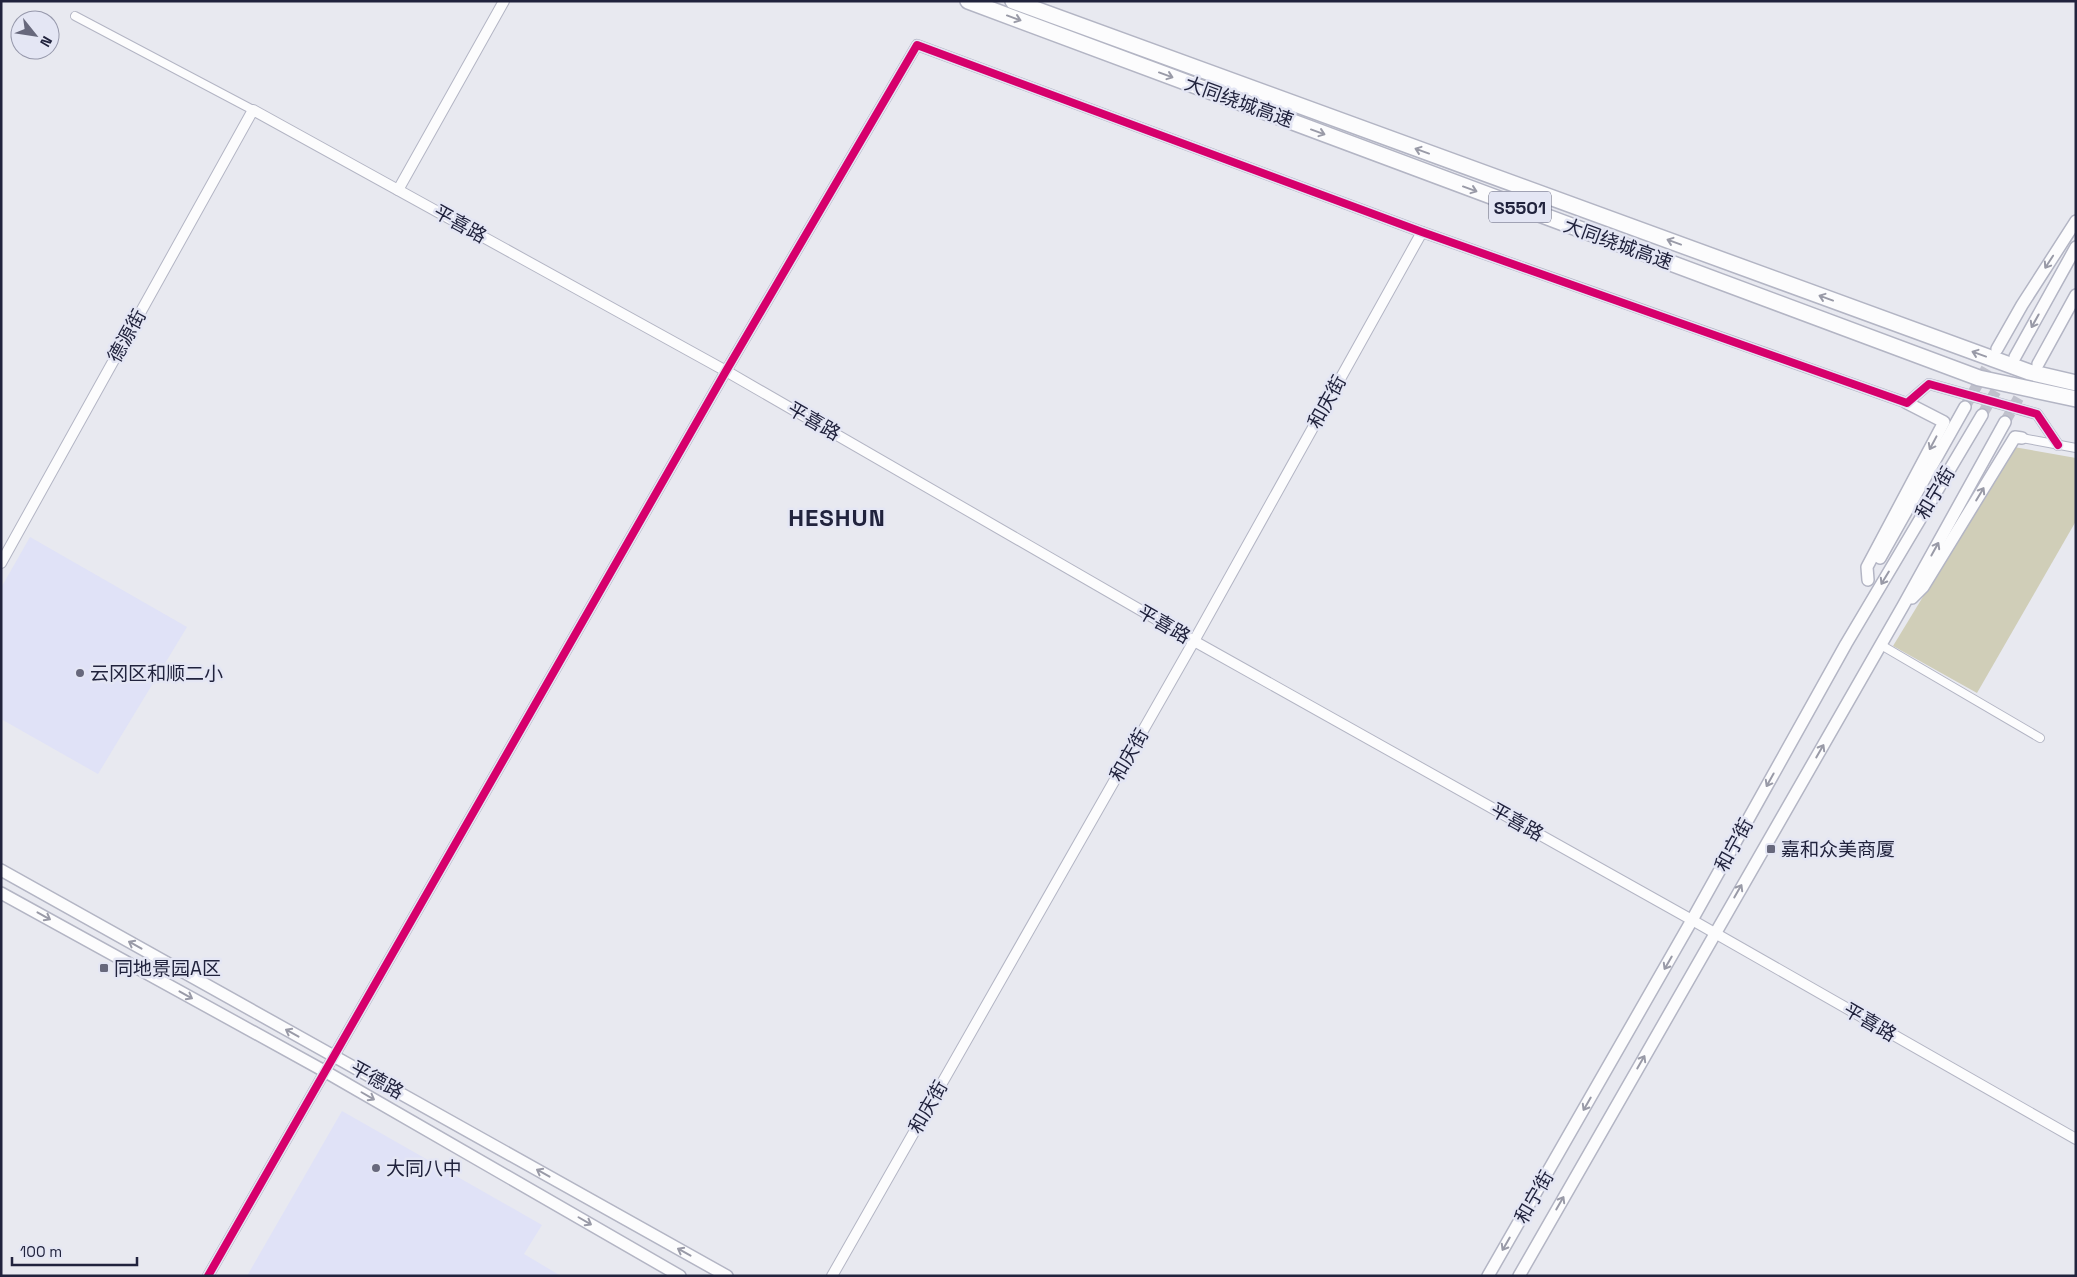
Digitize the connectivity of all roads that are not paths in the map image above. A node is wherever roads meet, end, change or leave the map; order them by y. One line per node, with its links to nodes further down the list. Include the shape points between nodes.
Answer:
1 (504, 1): 6 (street)
2 (968, 1): 16 (highway, 大同绕城高速 / S5501, one-way to 16, via 1979,378)
3 (1013, 1): 15 (highway, 大同绕城高速 / S5501, one-way to 3, via 2029,372)
4 (75, 16): 5 (street)
5 (252, 110): 6 (street, 平喜路); 24 (street, 德源街)
6 (398, 190): 14 (street, 平喜路)
7 (2076, 221): 11 (main road, one-way to 11)
8 (1422, 232): 14 (street, via 917,45); 17 (street); 28 (street, 和庆街)
9 (2076, 248): 12 (main road, one-way to 12)
10 (2076, 295): 13 (main road)
11 (1997, 349)
12 (2016, 357)
13 (2038, 364)
14 (726, 370): 28 (street, 平喜路); 35 (street)
15 (2076, 383)
16 (2076, 399)
17 (1907, 403): 22 (street, via 1930,384 2037,414); 25 (main road, one-way to 25, via 1944,422 1867,567)
18 (1964, 407): 25 (main road)
19 (1982, 415): 26 (main road, 和宁街, one-way to 26)
20 (2005, 422): 27 (main road, 和宁街, one-way to 20)
21 (2022, 438): 22 (street); 27 (main road, one-way to 21, via 1923,587 2014,437)
22 (2058, 445): 23 (street)
23 (2076, 448)
24 (1, 563)
25 (1868, 580): 26 (main road)
26 (1872, 599): 33 (main road, 和宁街, one-way to 33)
27 (1903, 606): 29 (main road, 和宁街)
28 (1194, 641): 33 (street, 平喜路); 41 (street, 和庆街)
29 (1881, 645): 30 (street); 34 (main road, 和宁街, one-way to 29)
30 (2040, 738)
31 (1, 870): 35 (main road, 平德路, one-way to 31)
32 (1, 893): 36 (main road, 平德路, one-way to 36)
33 (1692, 920): 34 (street, 平喜路); 42 (main road, 和宁街, one-way to 42)
34 (1714, 934): 37 (street, 平喜路); 43 (main road, 和宁街, one-way to 34)
35 (335, 1057): 36 (street); 40 (main road, 平德路, one-way to 35)
36 (326, 1072): 38 (street); 39 (main road, 平德路, one-way to 39)
37 (2076, 1139)
38 (208, 1276)
39 (680, 1276)
40 (727, 1276)
41 (832, 1276)
42 (1488, 1276)
43 (1519, 1276)

